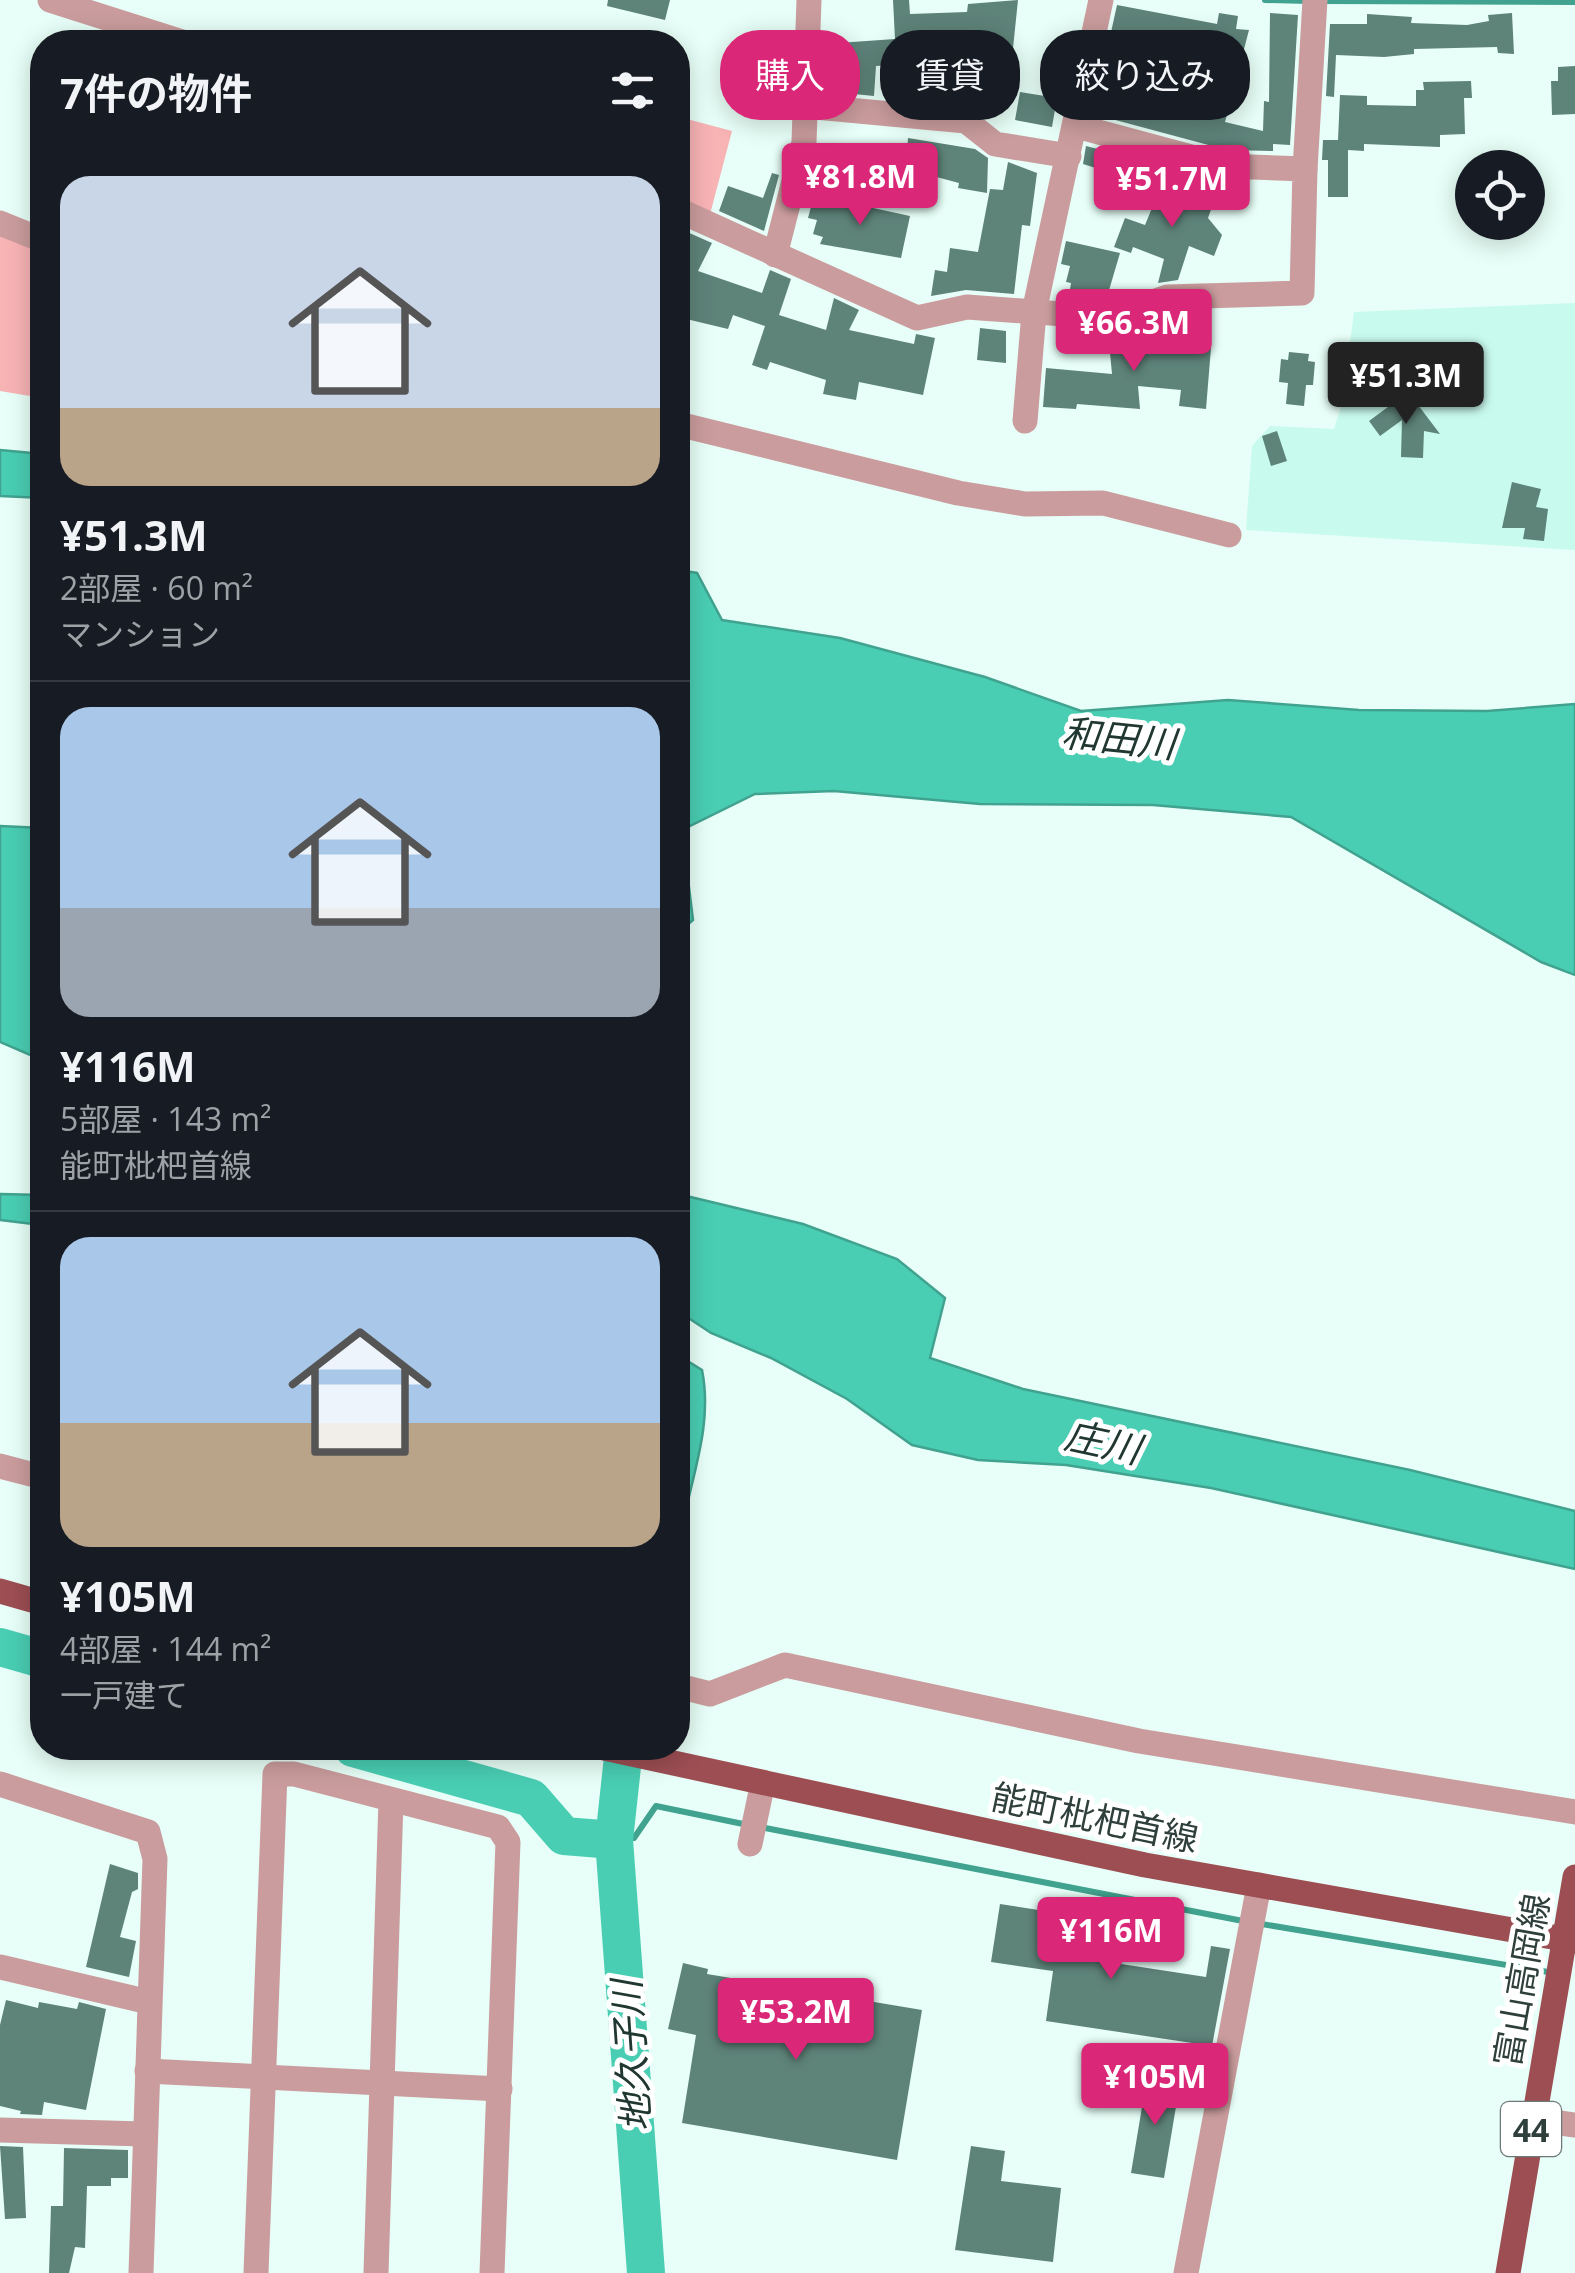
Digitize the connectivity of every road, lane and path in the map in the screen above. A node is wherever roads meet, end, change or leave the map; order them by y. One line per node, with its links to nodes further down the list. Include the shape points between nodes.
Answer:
1 (50, 0): 5 (street)
2 (809, 0): 6 (street)
3 (1101, 0): 9 (street)
4 (1315, 0): 11 (street)
5 (144, 30)
6 (808, 30)
7 (860, 111): 10 (street, via 966,121 994,144)
8 (805, 120): 15 (street)
9 (1076, 126): 10 (street); 11 (street, via 1226,166)
10 (1069, 156): 16 (street)
11 (1305, 169): 16 (street, via 1302,293 1168,297 1090,316)
12 (690, 216): 15 (street)
13 (0, 224): 14 (street)
14 (30, 235)
15 (775, 255): 16 (street, via 917,318 968,307)
16 (1034, 312): 17 (street)
17 (1025, 421)
18 (690, 427): 19 (street, via 958,493 1025,504 1103,502)
19 (1229, 535)
20 (0, 1466): 21 (street)
21 (30, 1476)
22 (0, 1591): 23 (main road)
23 (30, 1600)
24 (690, 1689): 29 (street, via 710,1694 785,1665 1139,1741)
25 (660, 1760): 27 (main road, 能町枇杷首線)
26 (0, 1784): 35 (street, via 148,1832 155,1858)
27 (761, 1791): 30 (street); 31 (main road, 能町枇杷首線)
28 (392, 1800): 37 (street, via 275,1774); 38 (street); 39 (street, via 498,1827 508,1842)
29 (1575, 1812)
30 (751, 1836)
31 (1259, 1886): 33 (main road, 能町枇杷首線); 48 (street)
32 (1573, 1889): 33 (main road, 富山高岡線 / 44)
33 (1566, 1946): 40 (main road, 富山高岡線 / 44)
34 (0, 1967): 35 (street)
35 (148, 2002): 36 (street)
36 (147, 2071): 37 (street); 43 (street)
37 (265, 2076): 38 (street); 45 (street)
38 (381, 2083): 39 (street); 46 (street)
39 (500, 2088): 47 (street)
40 (1532, 2119): 41 (street); 49 (main road, 富山高岡線 / 44)
41 (1575, 2125)
42 (0, 2130): 43 (street)
43 (144, 2134): 44 (street)
44 (141, 2273)
45 (256, 2273)
46 (376, 2273)
47 (492, 2273)
48 (1186, 2273)
49 (1508, 2273)

